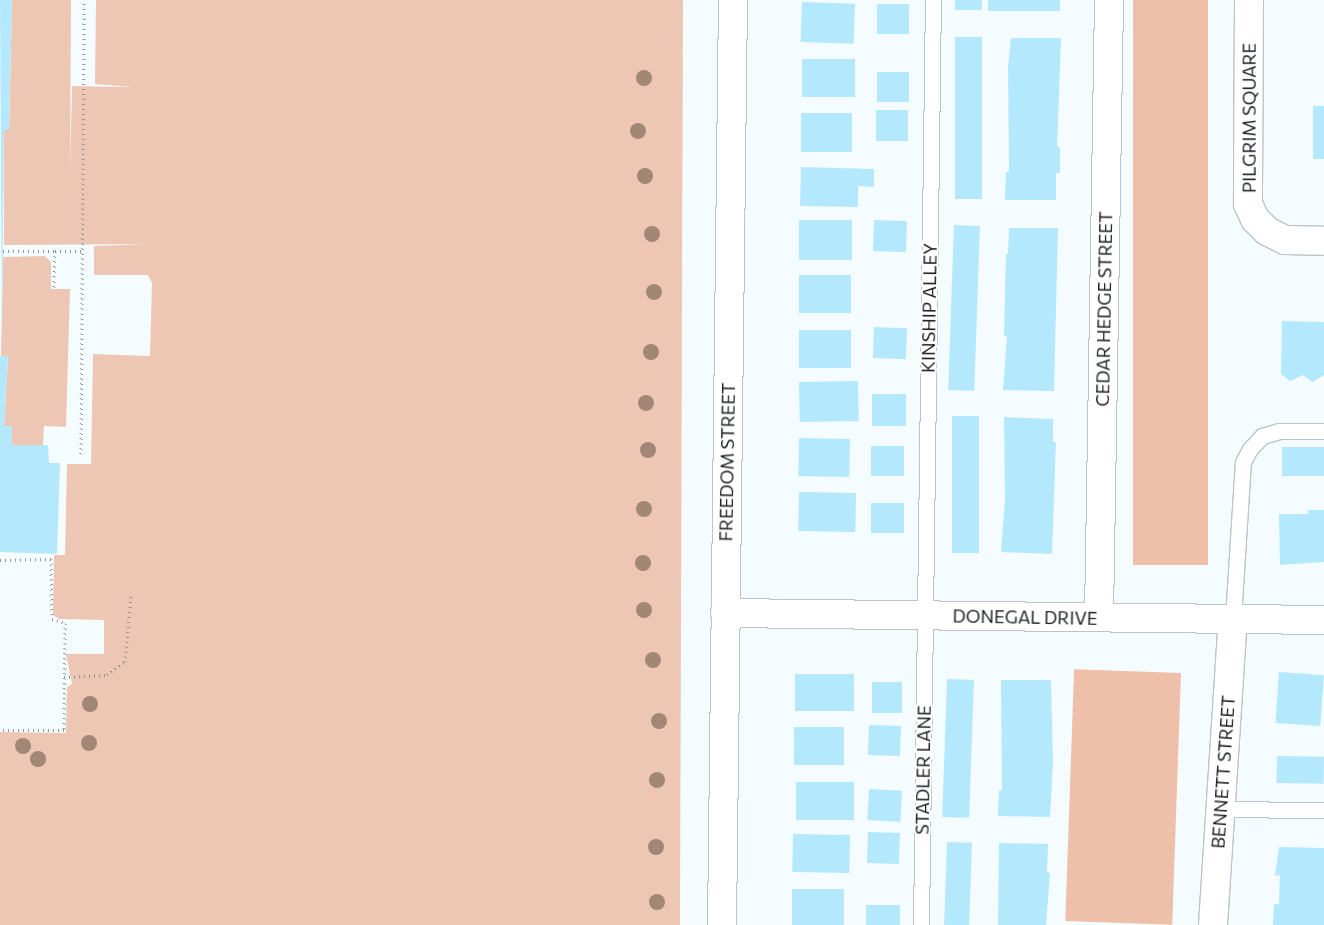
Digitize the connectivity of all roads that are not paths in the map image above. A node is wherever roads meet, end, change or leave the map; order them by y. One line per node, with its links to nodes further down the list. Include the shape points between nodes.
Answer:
1 (733, 0): 7 (street, FREEDOM STREET)
2 (933, 0): 8 (lane, KINSHIP ALLEY)
3 (1109, 0): 9 (street, CEDAR HEDGE STREET)
4 (1249, 0): 5 (street, PILGRIM SQUARE, via 1248,204 1267,231 1285,240)
5 (1324, 240)
6 (1324, 431): 10 (lane, via 1279,431 1262,436 1243,462)
7 (725, 614): 8 (street, DONEGAL DRIVE); 14 (street, FREEDOM STREET)
8 (924, 615): 9 (street, DONEGAL DRIVE); 15 (lane, STADLER LANE)
9 (1099, 617): 10 (street, DONEGAL DRIVE)
10 (1233, 619): 11 (street, DONEGAL DRIVE); 12 (street, BENNETT STREET)
11 (1324, 620)
12 (1220, 809): 13 (lane); 16 (street, BENNETT STREET)
13 (1324, 810)
14 (722, 925)
15 (921, 925)
16 (1213, 925)

